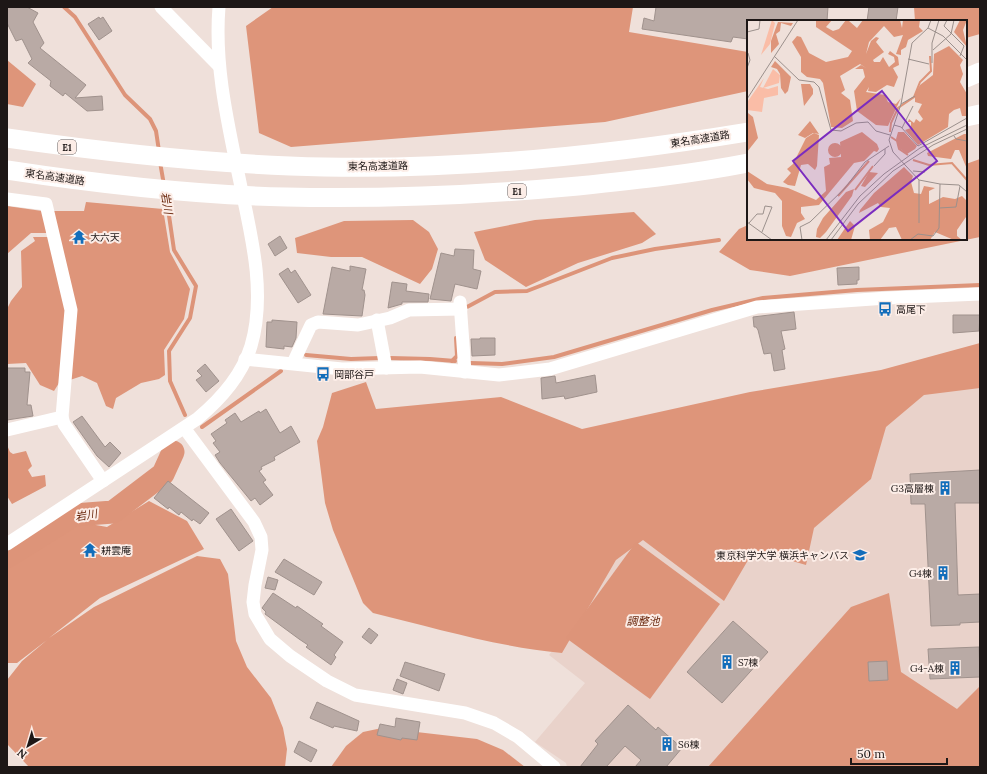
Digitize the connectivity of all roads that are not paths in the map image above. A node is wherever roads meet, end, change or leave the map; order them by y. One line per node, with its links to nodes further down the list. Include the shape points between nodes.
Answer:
1 (161, 7): 3 (street)
2 (219, 7): 3 (street)
3 (219, 66): 17 (street, via 257,279 255,326)
4 (980, 72): 5 (highway)
5 (967, 78)
6 (980, 80): 7 (highway)
7 (967, 84)
8 (980, 114): 9 (highway)
9 (967, 117)
10 (747, 132): 11 (highway, 東名高速道路 / E1, via 619,151 525,160 357,167 205,161 126,154)
11 (7, 138)
12 (747, 163): 13 (highway, 東名高速道路 / E1, via 628,180 436,196 285,197 124,186)
13 (7, 170)
14 (7, 199): 21 (street, via 46,204 71,310)
15 (980, 294): 20 (street, via 757,307 550,369 499,375)
16 (377, 320): 18 (street, via 358,325 318,322 311,325); 19 (street); 20 (street, via 410,310 461,305)
17 (245, 359): 18 (street); 22 (street, via 214,405)
18 (293, 363): 19 (street, via 342,369)
19 (386, 368): 20 (street, via 420,367)
20 (465, 372)
21 (62, 416): 23 (street); 24 (street, via 64,424)
22 (185, 429): 24 (street); 26 (street, via 254,522 261,536 262,550 254,602 255,614 270,639 327,681 355,695 465,713 494,723 518,737)
23 (7, 430)
24 (103, 481): 25 (street)
25 (7, 544)
26 (554, 767)

